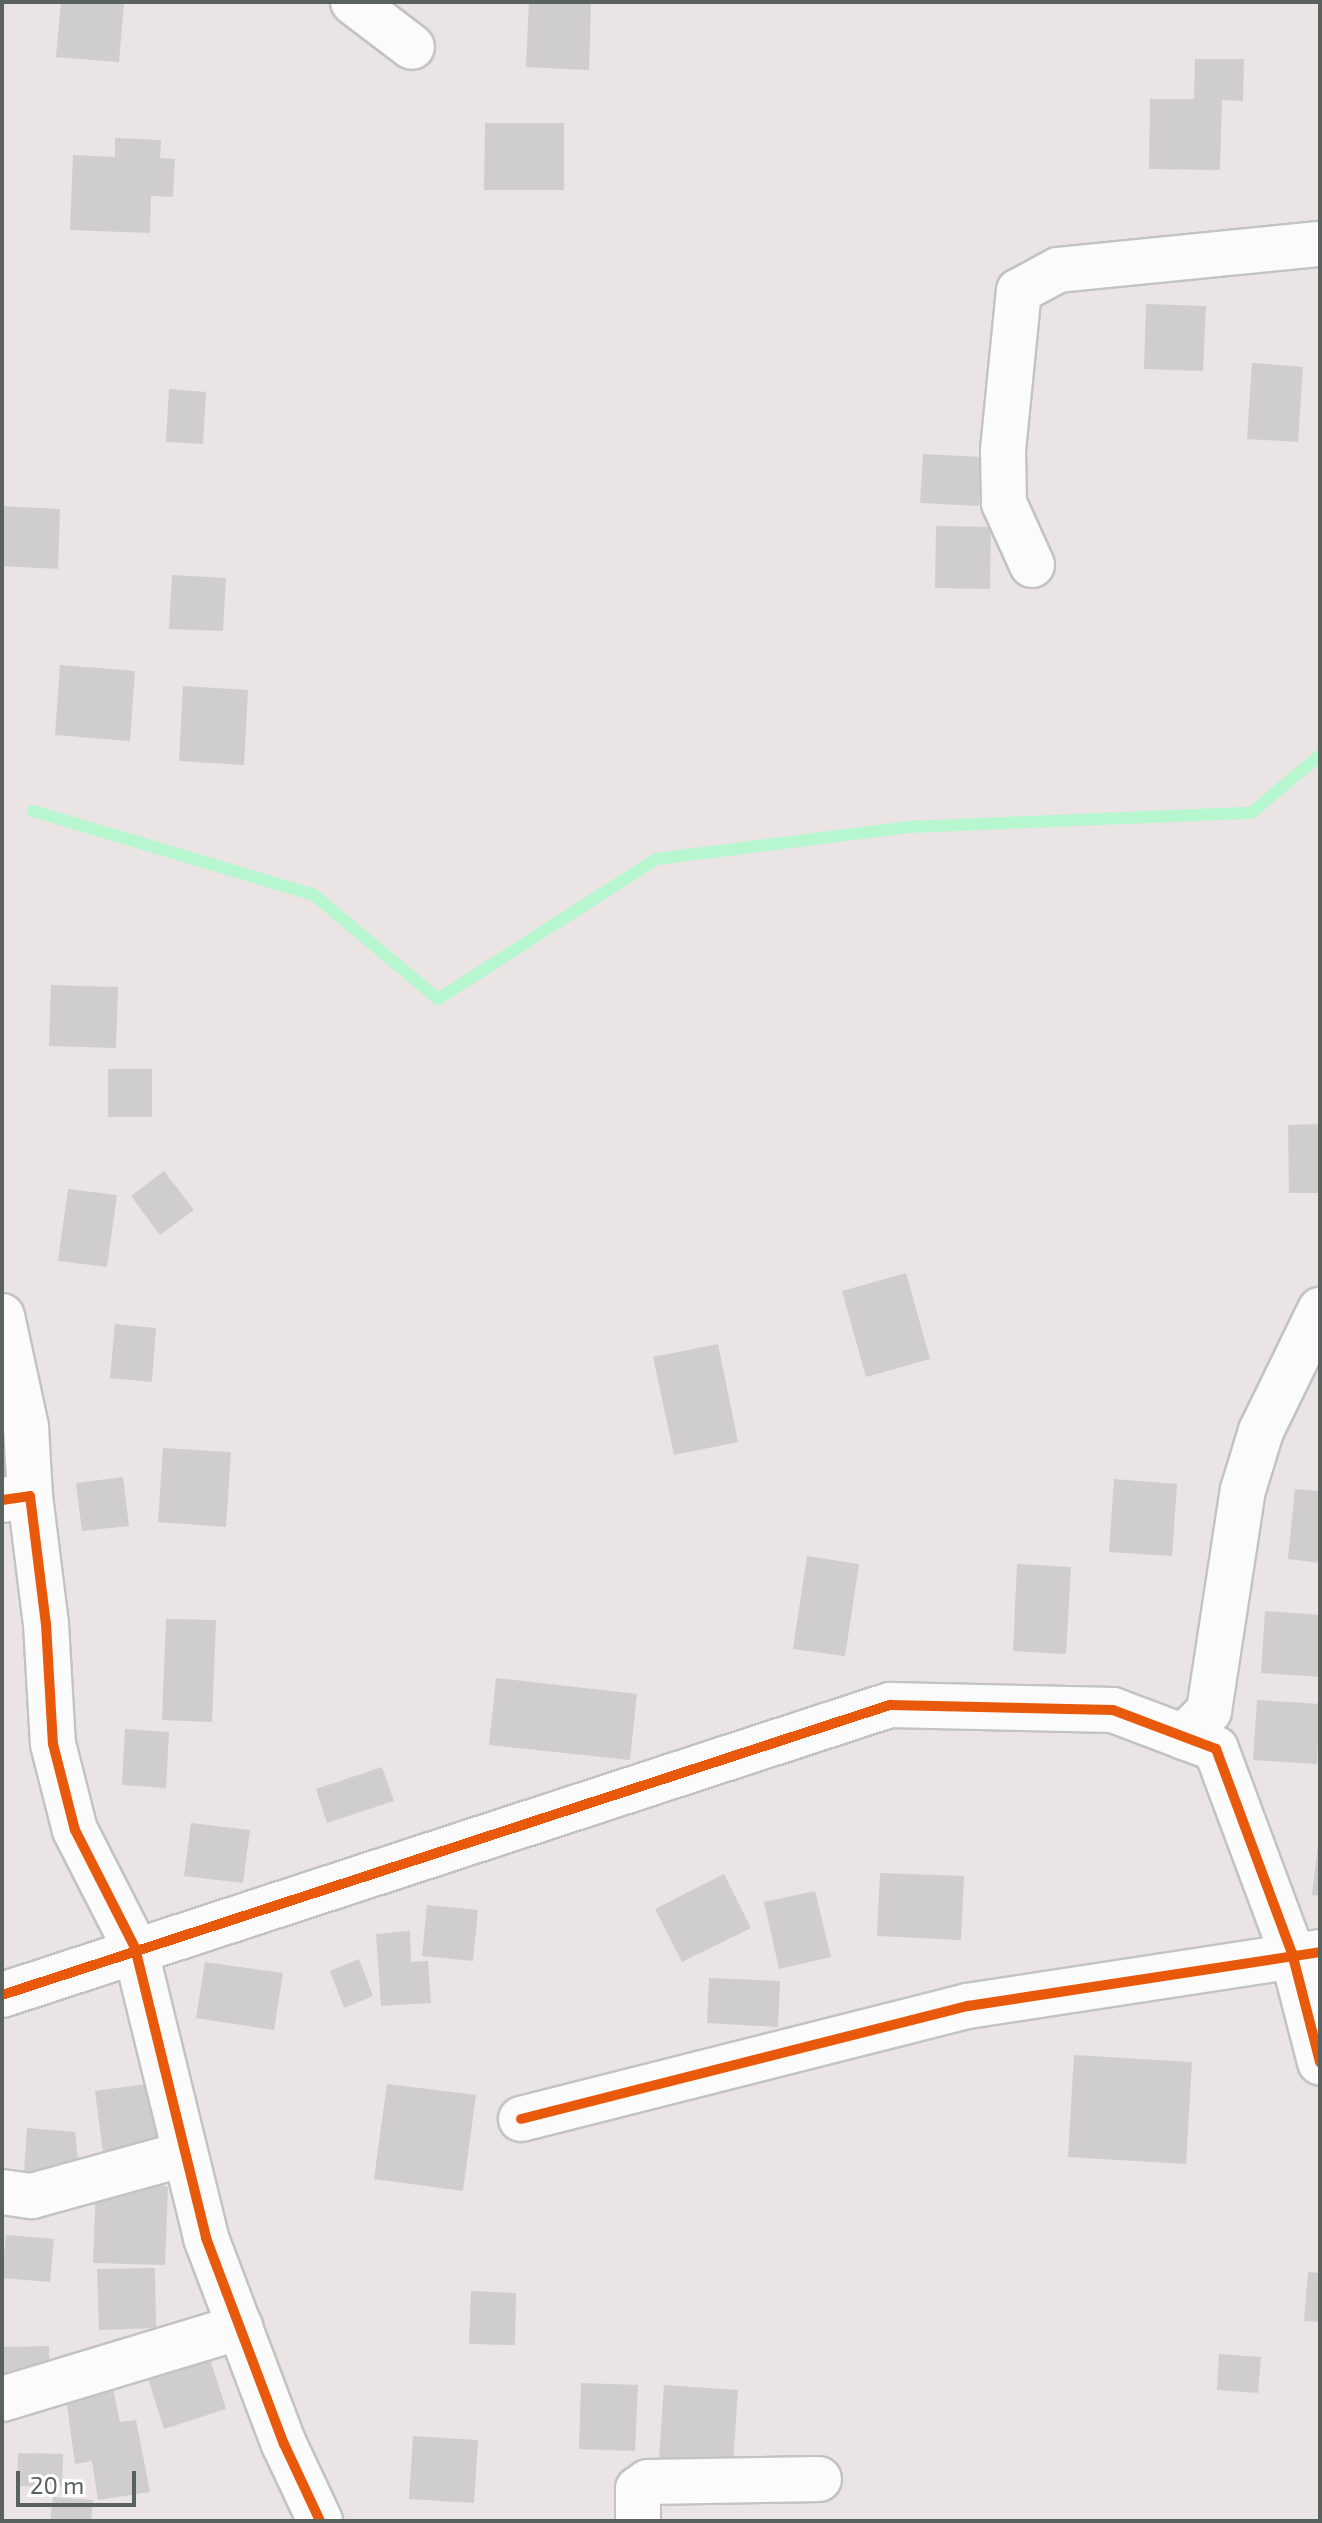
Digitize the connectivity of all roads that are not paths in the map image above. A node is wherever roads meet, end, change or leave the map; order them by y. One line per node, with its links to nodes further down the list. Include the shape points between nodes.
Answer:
1 (353, 2): 2 (street)
2 (412, 47)
3 (1320, 244): 4 (street, via 1058,270 1019,291 1003,450 1004,503)
4 (1032, 565)
5 (1320, 1310): 8 (street, via 1261,1431 1243,1490 1209,1711)
6 (2, 1316): 7 (street, via 26,1427)
7 (16, 1498): 9 (street, via 46,1624 53,1744 75,1830)
8 (1183, 1737): 9 (street, via 1113,1710 890,1705); 10 (street, via 1216,1749)
9 (135, 1948): 11 (street); 14 (street)
10 (1306, 1952): 12 (street); 13 (street, via 968,2006)
11 (2, 1995)
12 (1320, 2062)
13 (521, 2119)
14 (185, 2154): 15 (street, via 32,2196); 16 (street, via 206,2238)
15 (2, 2192)
16 (240, 2327): 17 (street); 19 (street)
17 (2, 2399)
18 (819, 2479): 20 (street, via 648,2482 638,2489)
19 (320, 2521)
20 (638, 2521)

